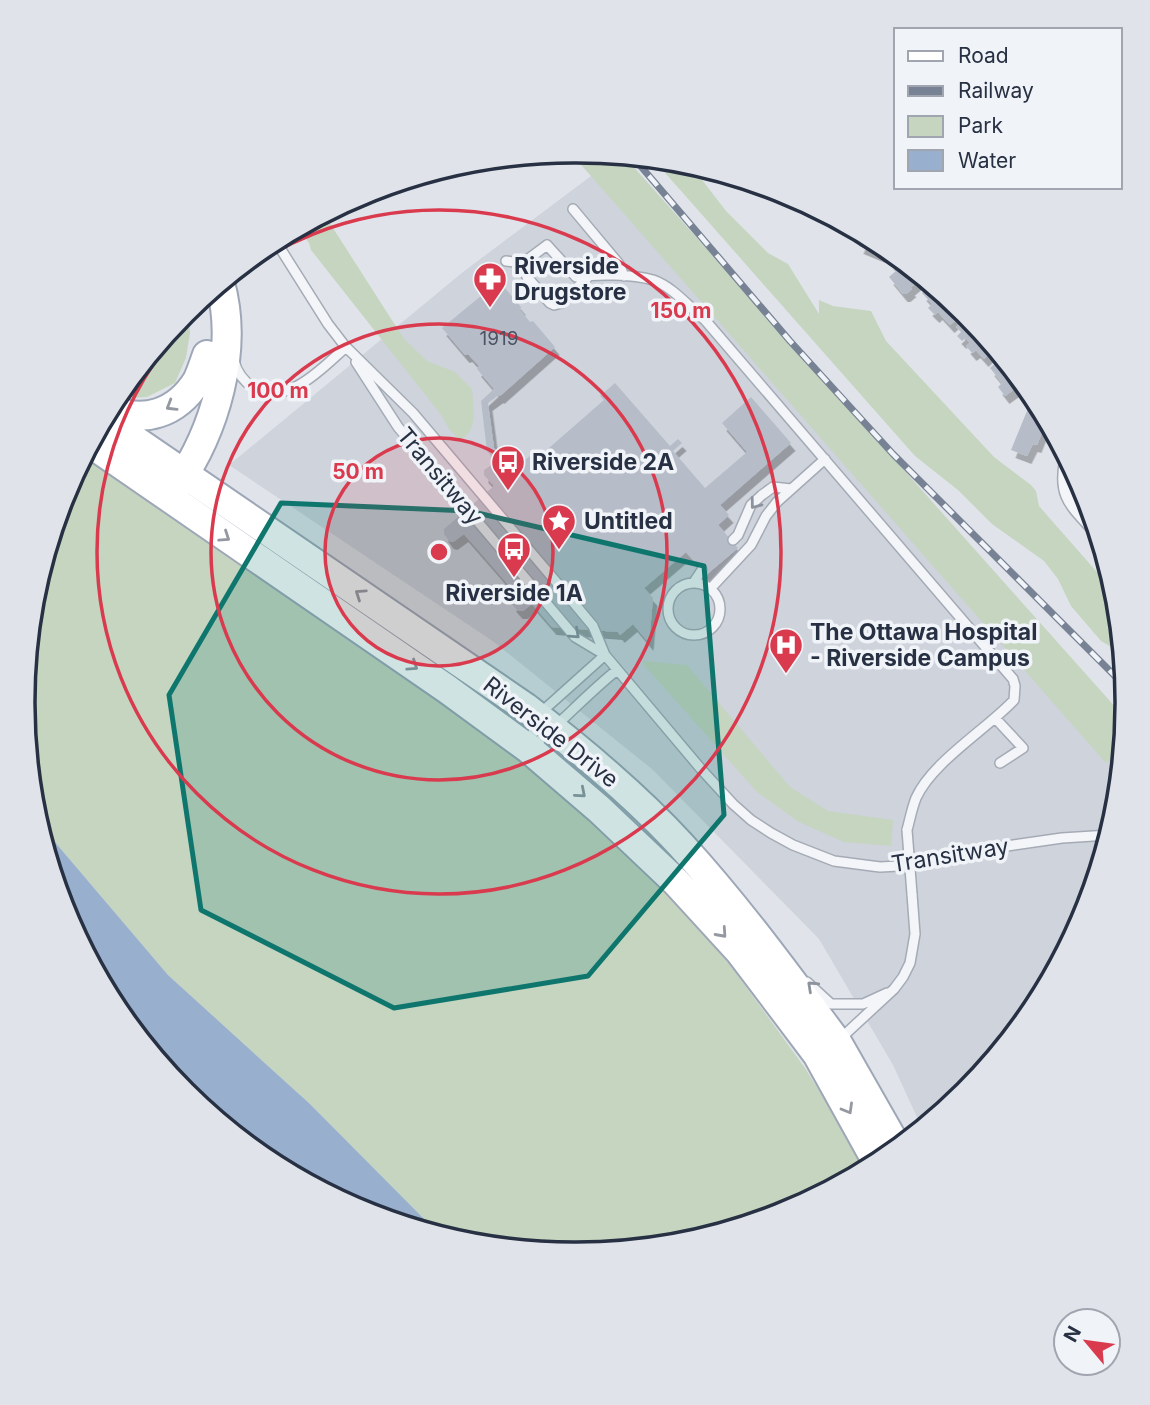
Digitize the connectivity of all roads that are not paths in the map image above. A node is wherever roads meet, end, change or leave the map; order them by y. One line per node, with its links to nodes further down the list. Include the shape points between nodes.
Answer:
1 (573, 209): 6 (lane, via 620,264)
2 (281, 250): 10 (lane, Transitway)
3 (506, 261): 4 (lane)
4 (523, 263): 5 (lane, via 547,245 576,277); 5 (lane, via 527,277 554,305 562,303)
5 (590, 275): 6 (lane)
6 (624, 276): 15 (lane, via 671,290 705,320)
7 (222, 295): 9 (main road)
8 (205, 310): 11 (main road)
9 (227, 332): 10 (lane, via 242,378 271,393 303,382); 16 (main road, via 225,359 205,436)
10 (346, 347): 25 (lane, Transitway, via 413,413 563,590 593,626); 25 (lane, Transitway, one-way to 25, via 398,427 575,637)
11 (207, 355): 12 (main road, one-way to 12, via 199,378 171,408 134,416); 16 (main road, via 206,383)
12 (119, 413)
13 (112, 424): 16 (main road, Riverside Drive)
14 (99, 449): 19 (main road, Riverside Drive)
15 (825, 459): 18 (lane); 27 (lane, via 1013,679 1014,699)
16 (179, 470): 19 (main road); 28 (main road, Riverside Drive, one-way to 16)
17 (1066, 479): 20 (street)
18 (791, 488): 21 (lane, one-way to 21, via 773,487 762,495 751,505); 24 (lane, via 766,516 751,545)
19 (163, 494): 29 (main road, Riverside Drive, one-way to 29)
20 (1077, 505)
21 (733, 540)
22 (702, 570): 23 (lane)
23 (694, 582): 24 (lane); 24 (lane, via 677,588 668,603 670,621 683,633 699,635 714,626 720,602)
24 (711, 588)
25 (605, 655): 26 (lane, Transitway); 28 (lane)
26 (617, 670): 28 (lane); 31 (lane, Transitway, via 751,820 793,845 834,861 899,866 993,848)
27 (995, 718): 30 (lane, via 1023,748); 33 (lane, bridge, via 945,762 916,798 907,830 915,934 909,963)
28 (545, 722): 29 (lane); 29 (lane); 32 (main road, Riverside Drive, via 630,794 679,843)
29 (528, 749): 34 (main road, Riverside Drive, one-way to 34, via 676,882)
30 (1000, 763)
31 (1098, 836)
32 (754, 933): 33 (lane, one-way to 32, via 863,1004 831,1004); 34 (main road, Riverside Drive)
33 (894, 989): 34 (lane)
34 (827, 1048): 35 (main road, Riverside Drive); 36 (main road, Riverside Drive, one-way to 36)
35 (891, 1140)
36 (873, 1152)

